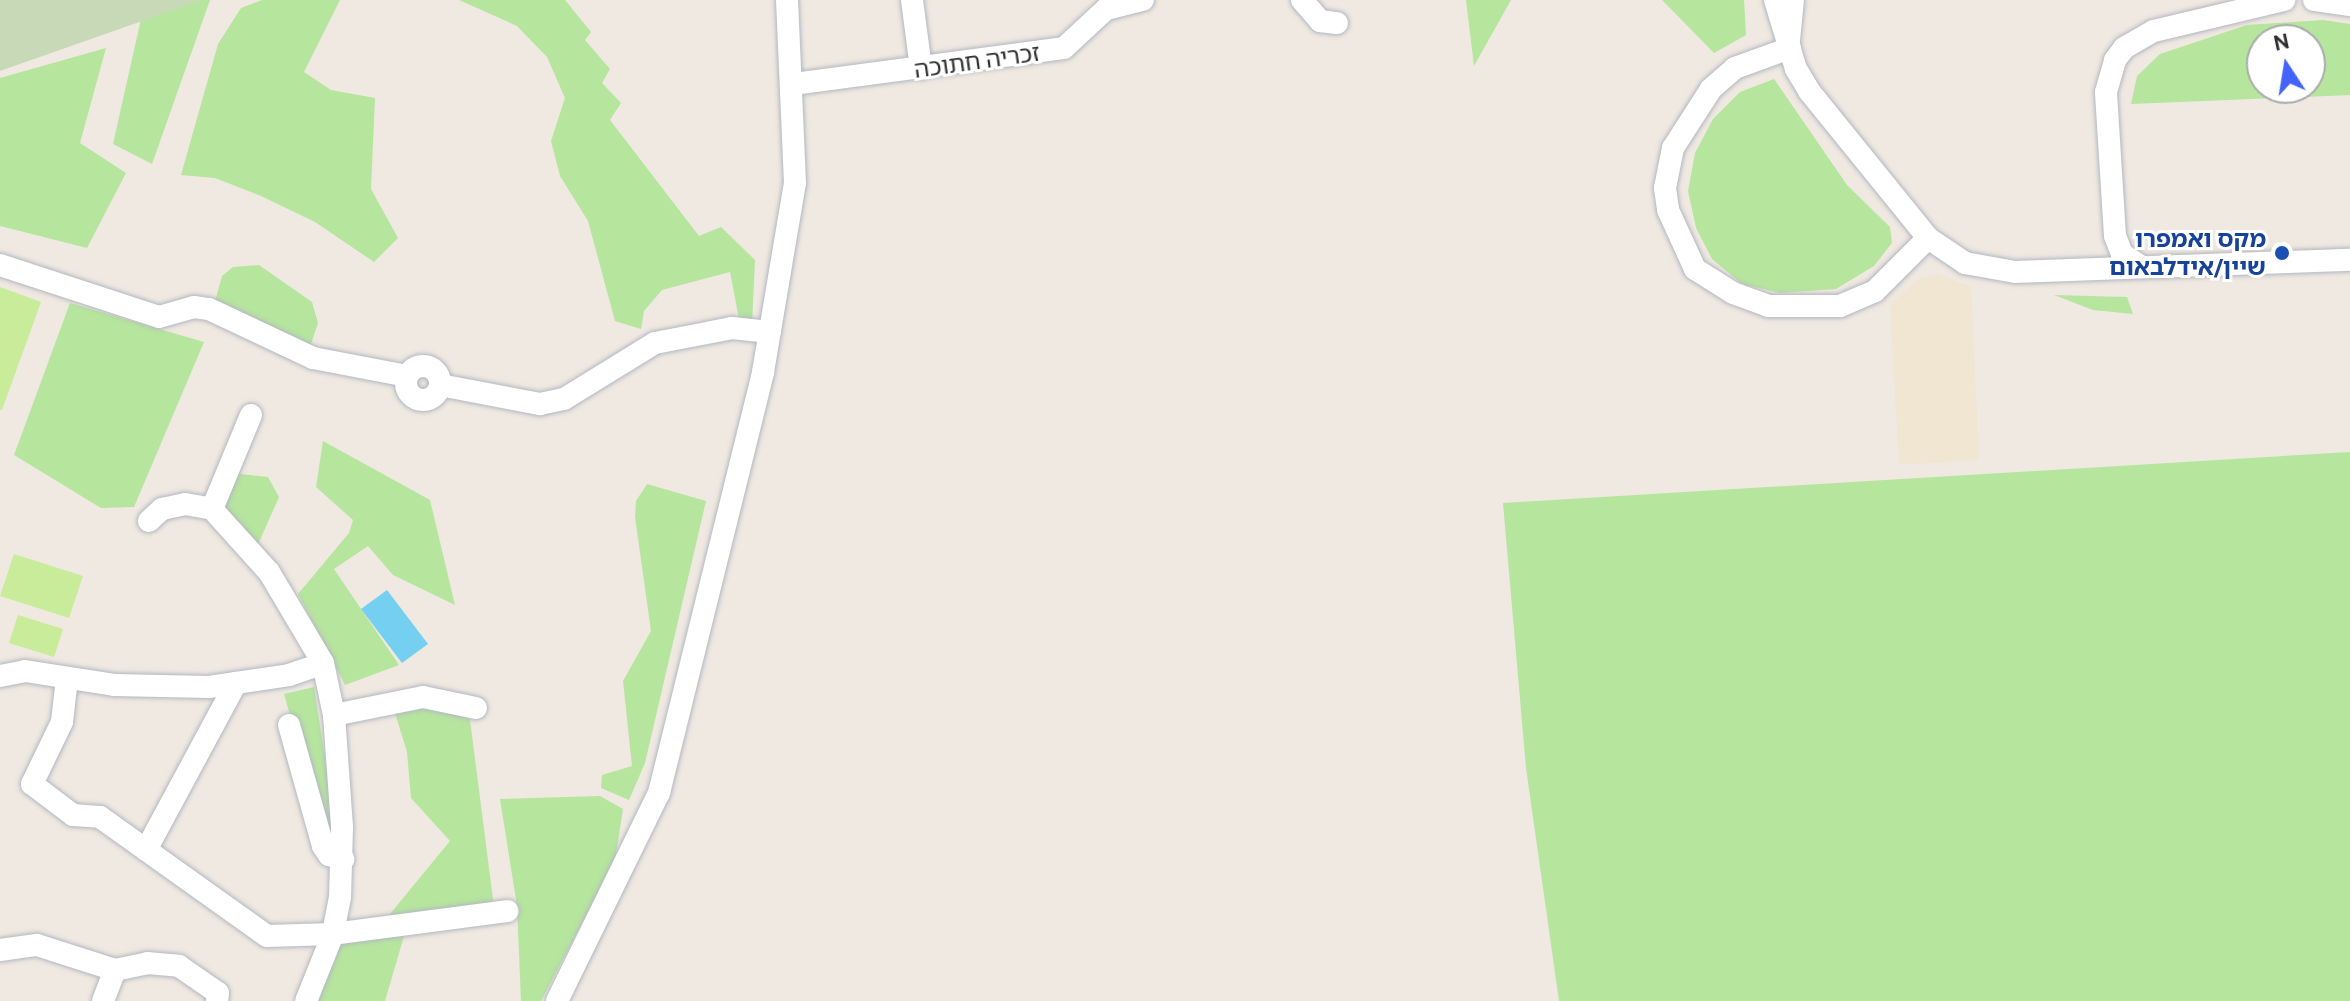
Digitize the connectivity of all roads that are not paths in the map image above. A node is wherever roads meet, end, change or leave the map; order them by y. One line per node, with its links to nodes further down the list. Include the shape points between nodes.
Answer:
1 (787, 0): 15 (street)
2 (912, 0): 14 (street)
3 (1085, 0): 12 (street)
4 (1143, 0): 12 (street, זכריה חתוכה, via 1113,5)
5 (1302, 0): 11 (street, via 1320,21)
6 (1775, 0): 13 (street)
7 (1793, 0): 13 (street)
8 (2284, 0): 16 (street, via 2154,31 2124,48 2115,60 2106,92)
9 (2314, 0): 10 (street)
10 (2350, 5)
11 (1337, 23)
12 (1089, 27): 14 (street, זכריה חתוכה, via 1064,48)
13 (1790, 45): 17 (street, via 1809,91); 17 (street, via 1735,68 1711,89 1673,148 1665,188 1668,210 1695,269 1733,293 1768,306 1840,306 1875,291)
14 (921, 68): 15 (street, זכריה חתוכה)
15 (794, 84): 22 (street, via 795,183)
16 (2115, 236): 20 (street, via 2122,254); 21 (street, via 2110,256)
17 (1928, 238): 21 (street, via 1965,263 2015,272)
18 (2350, 260): 20 (street)
19 (0, 265): 22 (street, via 159,317 194,307 209,309 313,358 407,376 407,390 415,399 430,399 440,385 540,404 564,399 655,343 732,328)
20 (2142, 267): 21 (street)
21 (2086, 269)
22 (770, 332): 42 (street, via 659,793)
23 (251, 415): 24 (street)
24 (212, 509): 25 (street, via 185,504 162,509); 26 (street, via 269,572)
25 (149, 521)
26 (323, 663): 29 (street); 31 (street)
27 (0, 676): 28 (street, via 25,671)
28 (67, 678): 29 (street, via 167,688); 33 (street, via 62,722 32,784 73,815 100,817)
29 (236, 683): 33 (street)
30 (476, 708): 31 (street, via 423,697)
31 (334, 715): 34 (street)
32 (289, 725): 34 (street, via 323,846 329,855)
33 (146, 850): 36 (street, via 267,936)
34 (343, 859): 36 (street)
35 (507, 911): 36 (street)
36 (333, 934): 41 (street)
37 (0, 950): 38 (street, via 37,945)
38 (115, 970): 39 (street); 40 (street, via 147,963 179,966 218,993)
39 (103, 1001)
40 (217, 1001)
41 (306, 1001)
42 (557, 1001)

